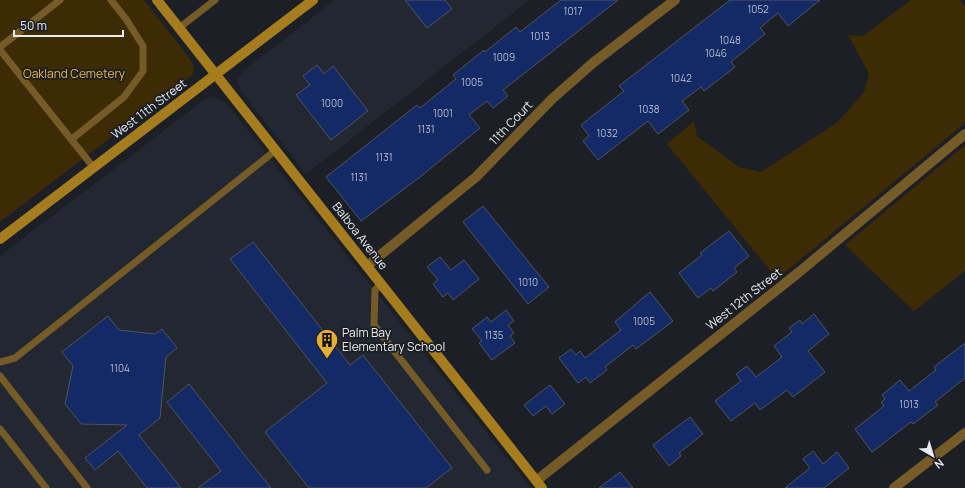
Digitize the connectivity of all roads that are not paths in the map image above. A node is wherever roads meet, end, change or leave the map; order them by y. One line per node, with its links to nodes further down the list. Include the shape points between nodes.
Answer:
1 (60, 0): 8 (lane)
2 (111, 0): 12 (lane, via 143,46 143,71 124,97)
3 (157, 0): 7 (street, Balboa Avenue)
4 (215, 0): 7 (lane)
5 (313, 0): 10 (street, West 11th Street)
6 (675, 0): 16 (street, 11th Court, via 594,62 552,99 476,177)
7 (179, 28): 10 (street, Balboa Avenue)
8 (0, 46)
9 (0, 50): 12 (lane)
10 (216, 74): 13 (street, Balboa Avenue); 14 (street, West 11th Street)
11 (965, 134): 23 (street, West 12th Street)
12 (72, 140): 14 (lane)
13 (276, 150): 16 (street, Balboa Avenue); 18 (lane, via 15,358)
14 (94, 168): 15 (street, West 11th Street)
15 (0, 239)
16 (366, 266): 17 (street, Balboa Avenue)
17 (381, 284): 22 (lane, via 375,290 374,325); 23 (street, Balboa Avenue)
18 (0, 362)
19 (0, 376): 25 (lane)
20 (0, 429): 24 (lane)
21 (965, 433): 26 (street)
22 (487, 470)
23 (539, 484)
24 (46, 488)
25 (87, 488)
26 (894, 488)

